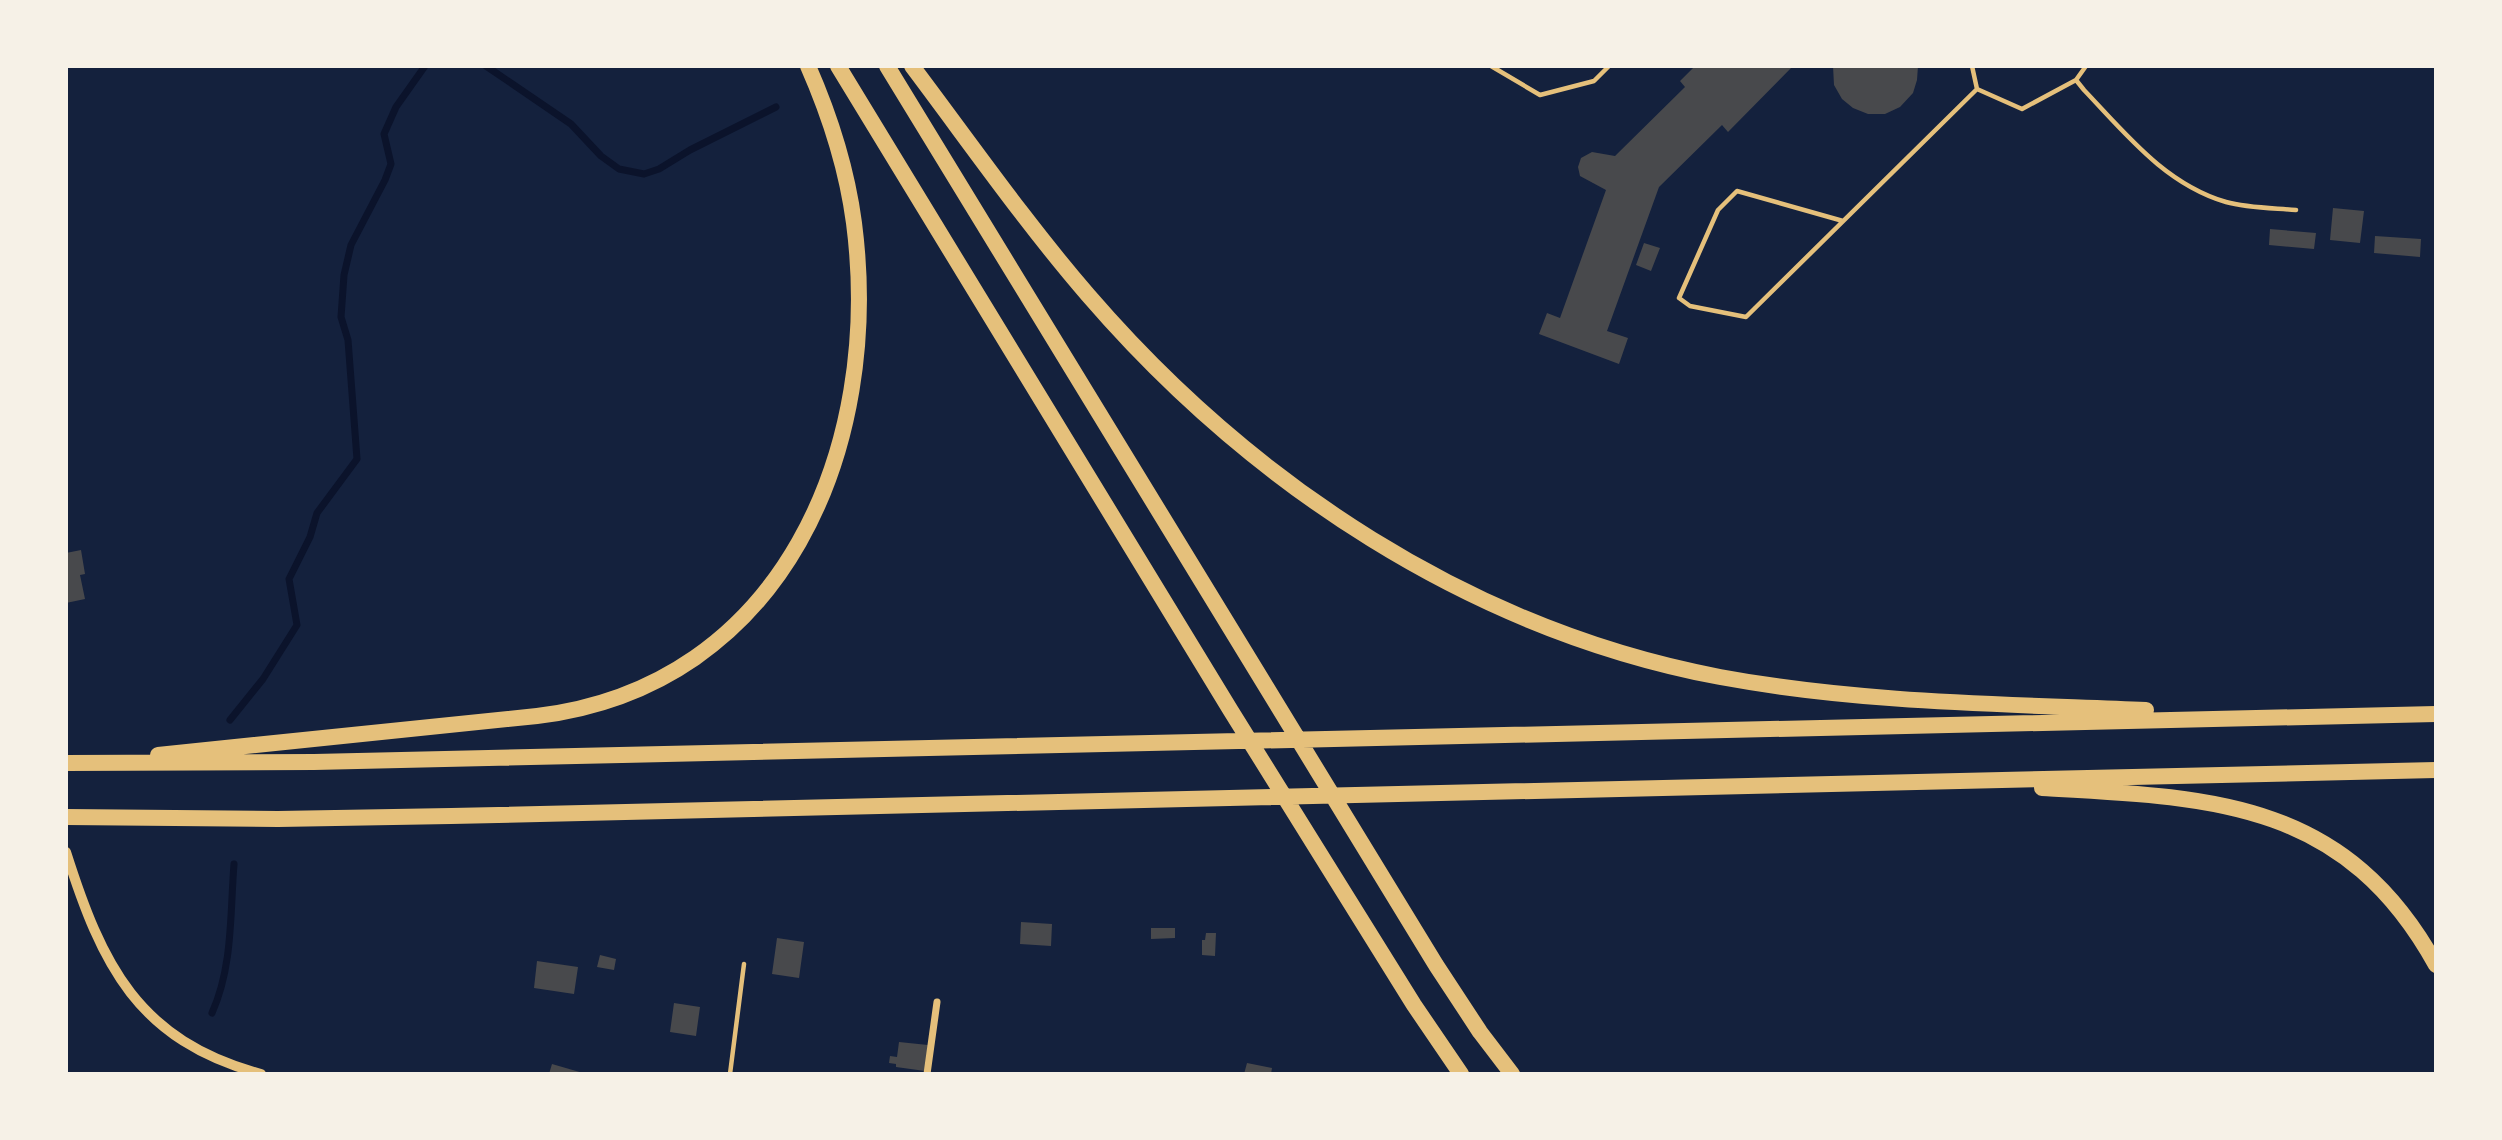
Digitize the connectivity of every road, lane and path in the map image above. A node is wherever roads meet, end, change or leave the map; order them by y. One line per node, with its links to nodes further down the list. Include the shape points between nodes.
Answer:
1 (808, 66): 15 (highway, via 836,141 854,221 859,302 853,381 836,460 814,516 777,576 730,628 657,681 576,710)
2 (838, 66): 26 (highway, via 1231,711)
3 (887, 66): 27 (highway, via 1457,999)
4 (912, 66): 14 (highway, via 1079,285 1199,409 1258,460 1344,522 1493,605 1617,652 1771,685 1927,700)
5 (1491, 66): 6 (lane, via 1540,95 1594,81)
6 (1609, 66)
7 (1972, 66): 10 (lane)
8 (2086, 66): 9 (lane)
9 (2076, 80): 10 (lane, via 2022,109); 11 (lane, via 2154,163 2194,191 2229,203)
10 (1977, 89): 12 (lane)
11 (2296, 210)
12 (1843, 221): 12 (lane, via 1745,317 1690,306 1679,298 1718,210 1737,191)
13 (2435, 713): 14 (highway)
14 (2288, 717): 15 (highway, via 314,762)
15 (70, 763)
16 (2435, 770): 17 (highway)
17 (1907, 782): 18 (highway, via 278,819); 21 (highway, via 2142,794 2238,808 2274,819 2322,842 2368,877 2407,919)
18 (66, 817)
19 (66, 852): 23 (street, via 91,925 123,984 151,1015 198,1050)
20 (744, 964): 24 (lane)
21 (2435, 965)
22 (937, 1002): 25 (street)
23 (261, 1073)
24 (730, 1073)
25 (927, 1073)
26 (1461, 1073)
27 (1512, 1073)

